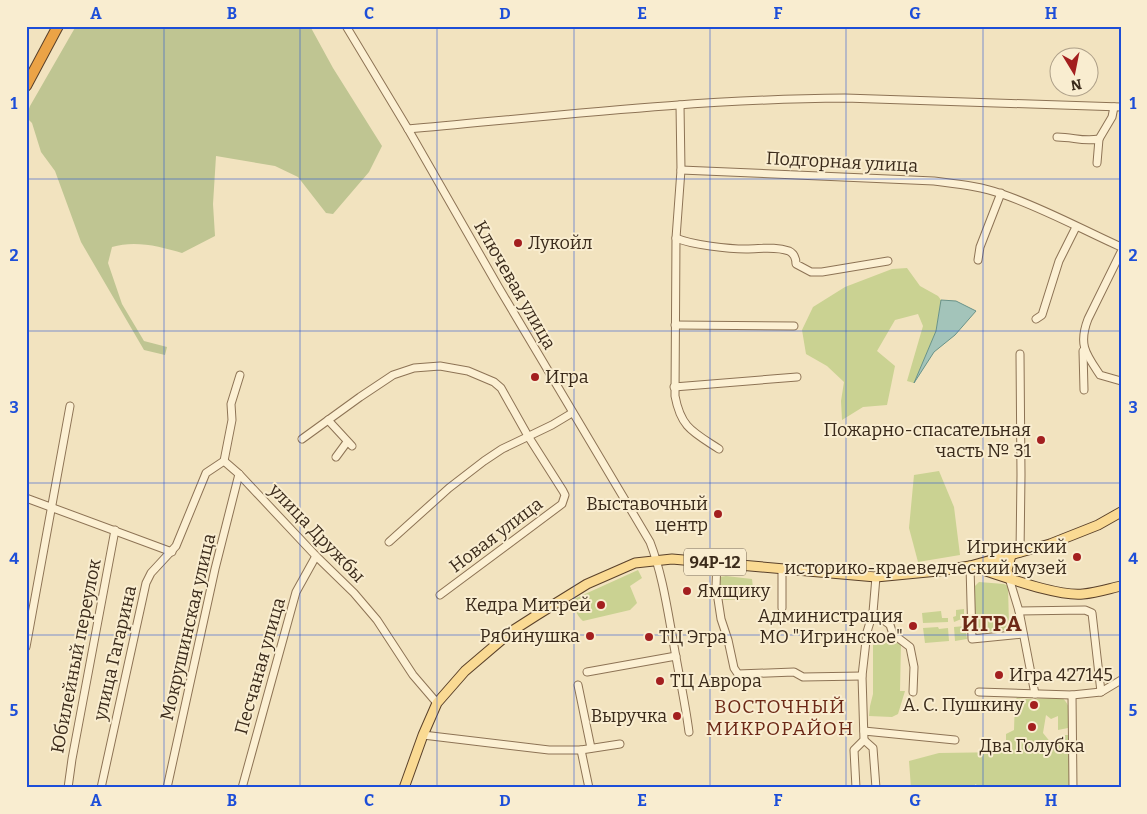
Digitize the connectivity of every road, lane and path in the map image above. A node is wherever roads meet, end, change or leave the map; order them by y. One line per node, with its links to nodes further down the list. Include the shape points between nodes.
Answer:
1 (58, 26): 3 (highway)
2 (346, 26): 6 (street, Ключевая улица)
3 (26, 86)
4 (680, 105): 5 (street, via 846,98); 6 (street); 10 (street)
5 (1117, 107): 8 (street)
6 (408, 129): 29 (street, Ключевая улица)
7 (1057, 137): 8 (street, via 1085,141)
8 (1098, 138): 9 (street)
9 (1097, 163)
10 (681, 170): 11 (street, Подгорная улица, via 934,181); 13 (street)
11 (1000, 193): 12 (street, Подгорная улица); 16 (street)
12 (1076, 227): 14 (street, Подгорная улица); 18 (street, via 1059,261 1042,316)
13 (676, 238): 17 (street, via 685,242 791,252 796,264 811,272); 19 (street)
14 (1121, 247)
15 (1121, 252): 21 (street, via 1084,328)
16 (978, 260)
17 (888, 261)
18 (1036, 319)
19 (675, 325): 20 (street); 26 (street)
20 (794, 326)
21 (1084, 348): 25 (street, via 1100,375); 27 (street)
22 (1020, 354): 43 (street)
23 (240, 375): 35 (street, via 231,404 232,420)
24 (797, 377): 26 (street)
25 (1121, 381)
26 (674, 387): 33 (street, via 678,410 687,427)
27 (1084, 390)
28 (70, 406): 38 (street)
29 (572, 413): 31 (street); 46 (street, Ключевая улица, via 650,542)
30 (328, 420): 31 (street, via 393,375 414,368 440,366 468,371 494,382 501,388); 32 (street); 34 (street, via 350,444)
31 (528, 436): 41 (street, via 502,449 449,488); 53 (street, Новая улица, via 565,495 562,504)
32 (302, 439)
33 (719, 449)
34 (336, 458)
35 (224, 461): 36 (street, улица Дружбы); 42 (street, улица Гагарина, via 206,473)
36 (239, 474): 45 (street, улица Дружбы); 80 (street, Мокрушинская улица)
37 (26, 498): 38 (street)
38 (53, 506): 40 (street); 58 (street)
39 (1121, 512): 43 (main road, 94Р-12, via 1074,535)
40 (115, 530): 42 (street); 78 (street, Юбилейный переулок)
41 (389, 542)
42 (172, 552): 79 (street, улица Гагарина, via 151,573 146,583)
43 (1020, 552): 44 (main road, 94Р-12)
44 (1011, 555): 48 (main road, 94Р-12); 51 (main road, via 1007,563)
45 (316, 556): 69 (street, улица Дружбы, via 377,620 413,675); 81 (street, Песчаная улица, via 296,592)
46 (657, 560): 47 (main road, 94Р-12); 59 (street, Ключевая улица); 69 (main road, 94Р-12, via 635,563 587,584 512,631 465,670)
47 (717, 562): 49 (main road, 94Р-12); 61 (street, via 716,586 721,619 738,674 794,672 803,677)
48 (970, 566): 50 (main road, 94Р-12); 51 (main road); 57 (street, via 972,639)
49 (782, 569): 50 (main road, 94Р-12); 54 (street)
50 (876, 577): 56 (street)
51 (1009, 578): 52 (main road, via 1082,594); 55 (street)
52 (1121, 586)
53 (440, 595)
54 (782, 608)
55 (1019, 611): 57 (street); 66 (street, via 1085,610 1092,613)
56 (872, 612): 61 (street); 64 (street, via 890,625 894,634 910,647 914,666)
57 (1023, 634): 67 (street)
58 (26, 647)
59 (676, 656): 60 (street); 71 (street, Ключевая улица)
60 (587, 672)
61 (862, 676): 70 (street)
62 (1121, 680): 66 (street)
63 (578, 685): 76 (street)
64 (913, 692)
65 (979, 692): 67 (street)
66 (1101, 692): 68 (street)
67 (1035, 694): 68 (street)
68 (1072, 695): 86 (street)
69 (437, 703): 72 (main road, 94Р-12)
70 (864, 731): 73 (street); 74 (street)
71 (689, 732)
72 (423, 735): 77 (street, via 549,750); 82 (main road, 94Р-12)
73 (864, 740): 84 (street, via 854,750); 85 (street, via 873,748)
74 (955, 740)
75 (620, 744): 76 (street)
76 (591, 748): 77 (street)
77 (581, 750): 83 (street)
78 (68, 788)
79 (101, 788)
80 (168, 788)
81 (242, 788)
82 (404, 788)
83 (589, 788)
84 (856, 788)
85 (876, 788)
86 (1073, 788)

